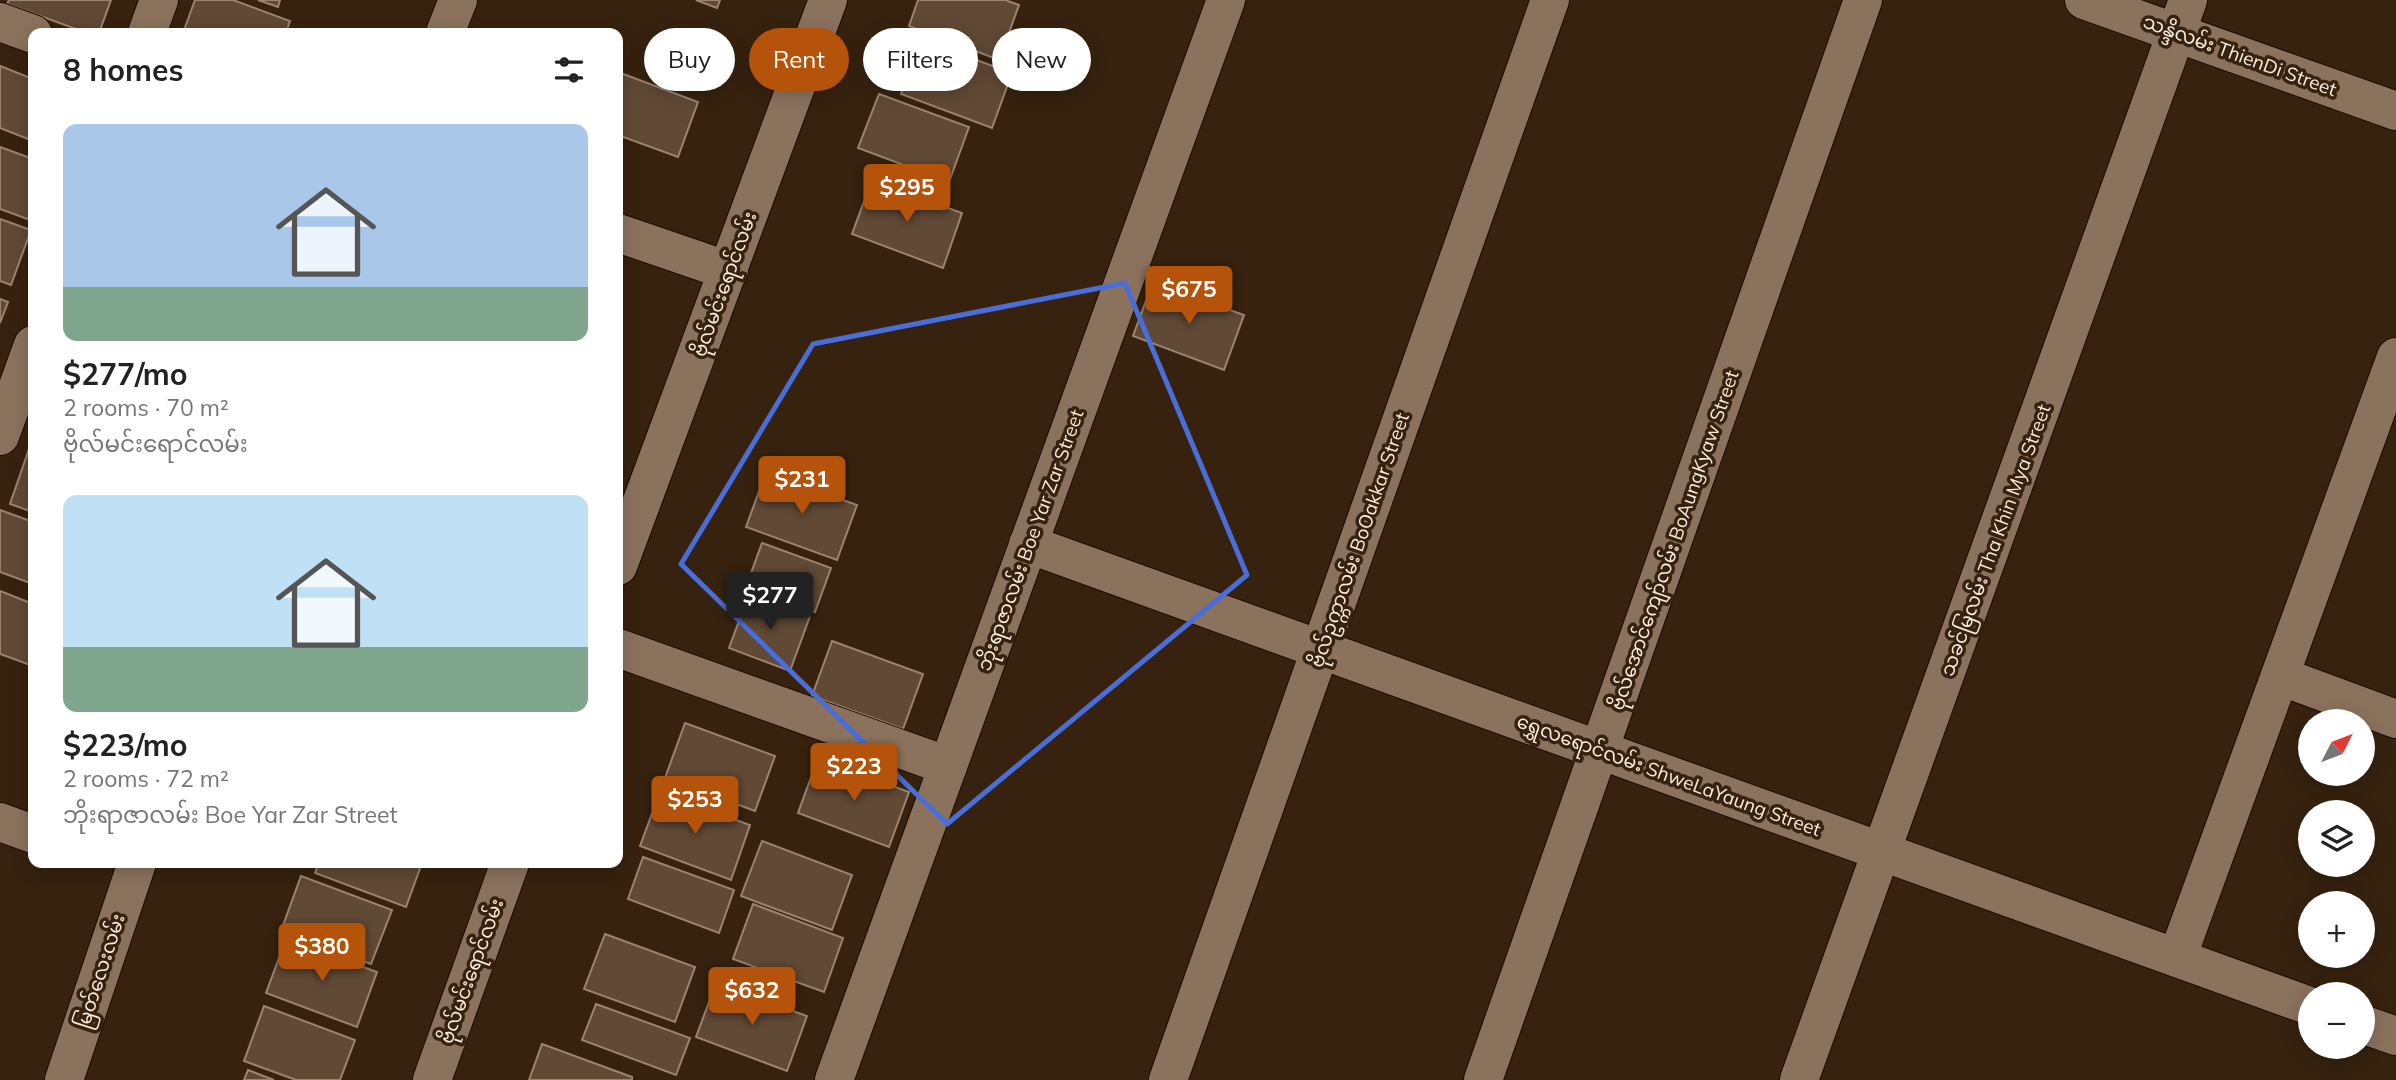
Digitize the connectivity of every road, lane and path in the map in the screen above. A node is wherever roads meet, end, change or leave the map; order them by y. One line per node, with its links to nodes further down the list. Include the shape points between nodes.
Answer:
1 (159, 0): 10 (street)
2 (458, 0): 11 (street)
3 (828, 0): 15 (street, ဗိုလ်မင်းရောင်လမ်း)
4 (1226, 0): 20 (street, ဘိုးရာဇာလမ်း Boe Yar Zar Street)
5 (1550, 0): 22 (street, ဗိုလ်ဥက္ကာလမ်း BoOakkar Street)
6 (1863, 0): 26 (street, ဗိုလ်အောင်ကျော်လမ်း BoAungKyaw Street)
7 (2084, 0): 8 (street, သန္ဒိလမ်း ThienDi Street)
8 (2182, 16): 13 (street, သန္ဒိလမ်း ThienDi Street); 30 (street, သခင်မြလမ်း Tha Khin Mya Street)
9 (0, 22): 12 (street)
10 (149, 28)
11 (447, 28)
12 (28, 32)
13 (2396, 111)
14 (623, 235): 15 (street)
15 (729, 271): 21 (street, ဗိုလ်မင်းရောင်လမ်း)
16 (2396, 357): 18 (street)
17 (28, 359): 19 (street)
18 (2387, 409): 24 (street)
19 (0, 436)
20 (1028, 544): 22 (street, ရွှေလရောင်လမ်း ShweLaYaung Street); 27 (street, ဘိုးရာဇာလမ်း Boe Yar Zar Street)
21 (623, 553)
22 (1320, 649): 26 (street, ရွှေလရောင်လမ်း ShweLaYaung Street); 40 (street, ဗိုလ်ဥက္ကာလမ်း BoOakkar Street)
23 (623, 650): 27 (street)
24 (2280, 676): 25 (street); 33 (street)
25 (2396, 719)
26 (1600, 750): 30 (street, ရွှေလရောင်လမ်း ShweLaYaung Street); 41 (street, ဗိုလ်အောင်ကျော်လမ်း BoAungKyaw Street)
27 (948, 766): 39 (street, ဘိုးရာဇာလမ်း Boe Yar Zar Street)
28 (0, 822): 29 (street)
29 (28, 832)
30 (1883, 852): 33 (street, ရွှေလရောင်လမ်း ShweLaYaung Street); 42 (street, သခင်မြလမ်း Tha Khin Mya Street)
31 (128, 868): 37 (street, မြတ်လေးလမ်း)
32 (508, 868): 38 (street, ဗိုလ်မင်းရောင်လမ်း)
33 (2177, 958): 34 (street, ရွှေလရောင်လမ်း ShweLaYaung Street)
34 (2298, 1002)
35 (2375, 1029): 36 (street)
36 (2396, 1037)
37 (64, 1080)
38 (432, 1080)
39 (834, 1080)
40 (1168, 1080)
41 (1483, 1080)
42 (1799, 1080)

